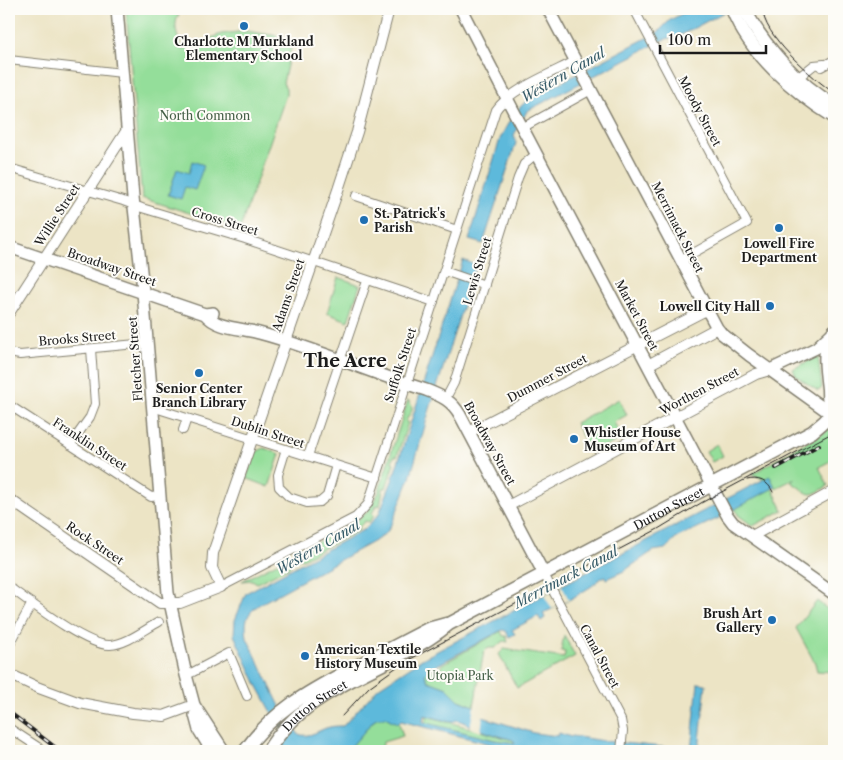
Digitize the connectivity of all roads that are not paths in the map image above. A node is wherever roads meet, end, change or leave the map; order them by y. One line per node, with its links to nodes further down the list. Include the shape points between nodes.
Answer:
1 (117, 9): 11 (main road, Fletcher Street)
2 (390, 9): 28 (street, Adams Street, via 357,132)
3 (461, 9): 14 (main road, Market Street)
4 (548, 9): 10 (main road, Merrimack Street)
5 (634, 9): 27 (street, Moody Street, via 747,223)
6 (732, 9): 12 (main road, via 756,48)
7 (744, 9): 12 (main road)
8 (9, 60): 11 (street)
9 (834, 60): 12 (street, via 814,65)
10 (577, 65): 13 (main road, Merrimack Street); 14 (street, Suffolk Street)
11 (122, 73): 18 (main road, Fletcher Street)
12 (794, 81): 15 (main road); 16 (main road, via 812,103)
13 (589, 86): 17 (street); 27 (main road, Merrimack Street)
14 (507, 99): 17 (main road, Market Street); 24 (street, Suffolk Street, via 499,105 494,116)
15 (834, 104)
16 (834, 117)
17 (522, 128): 19 (main road, Market Street)
18 (127, 130): 21 (street, Willie Street); 23 (main road, Fletcher Street)
19 (536, 154): 31 (street, Lewis Street, via 524,164 518,178); 40 (main road, Market Street)
20 (9, 168): 21 (street, Cross Street)
21 (88, 191): 23 (street, Cross Street); 26 (street, Willie Street)
22 (356, 196): 24 (street)
23 (133, 205): 28 (street, Cross Street); 32 (main road, Fletcher Street)
24 (457, 230): 29 (street, Suffolk Street)
25 (9, 247): 26 (main road, Broadway Street)
26 (44, 258): 32 (main road, Broadway Street); 35 (street, Willie Street)
27 (681, 260): 34 (main road, Merrimack Street)
28 (313, 261): 30 (street, Cross Street); 38 (street, Adams Street)
29 (444, 271): 31 (street); 33 (street, Suffolk Street)
30 (368, 281): 33 (street, Cross Street); 44 (street)
31 (485, 285): 49 (street, Lewis Street, via 454,383)
32 (143, 292): 38 (main road, Broadway Street, via 206,314 221,315); 39 (main road, Fletcher Street)
33 (434, 302): 48 (street, Suffolk Street)
34 (706, 310): 36 (main road, Merrimack Street); 40 (street, Dummer Street)
35 (9, 313)
36 (716, 328): 45 (street); 46 (main road, Merrimack Street)
37 (834, 331): 46 (main road, via 816,348); 52 (main road, via 824,356 828,405)
38 (286, 342): 44 (main road, Broadway Street); 57 (street, Adams Street)
39 (147, 343): 41 (street, Brooks Street); 51 (main road, Fletcher Street)
40 (637, 345): 45 (main road, Market Street); 56 (street, Dummer Street)
41 (91, 348): 43 (street, Brooks Street, via 20,355); 58 (street, via 95,404)
42 (834, 349): 47 (main road)
43 (9, 353)
44 (340, 361): 48 (main road, Broadway Street); 60 (street)
45 (648, 365): 54 (main road, Market Street)
46 (770, 370): 52 (main road, Merrimack Street); 54 (street, Worthen Street, via 756,374)
47 (834, 381)
48 (412, 386): 49 (main road, Broadway Street); 62 (street, Suffolk Street)
49 (444, 397): 56 (main road, Broadway Street, via 457,409)
50 (9, 405): 58 (street, Franklin Street)
51 (152, 406): 53 (street, Dublin Street); 65 (main road, Fletcher Street)
52 (833, 413): 63 (main road, Dutton Street, via 812,432)
53 (187, 418): 55 (street); 57 (street, Dublin Street)
54 (676, 418): 63 (main road, Market Street); 69 (street, Worthen Street)
55 (183, 430)
56 (469, 432): 69 (main road, Broadway Street)
57 (252, 438): 59 (street, Dublin Street); 72 (street, Adams Street, via 213,553 212,568)
58 (70, 445): 65 (street, Franklin Street, via 151,497)
59 (286, 449): 60 (street, Dublin Street); 61 (street, via 278,475 279,487 289,497 307,503 320,502 327,496)
60 (308, 456): 61 (street, Dublin Street)
61 (336, 465): 62 (street, Dublin Street)
62 (377, 478): 72 (street, Suffolk Street, via 368,504 356,517)
63 (711, 485): 70 (main road, Market Street, via 726,514); 71 (main road, Dutton Street)
64 (834, 492): 66 (street)
65 (160, 496): 76 (main road, Fletcher Street)
66 (824, 497): 68 (street); 70 (street)
67 (9, 499): 76 (street, Rock Street, via 160,603)
68 (834, 504)
69 (508, 506): 71 (main road, Broadway Street)
70 (752, 536): 74 (main road, Market Street)
71 (544, 574): 78 (main road, Dutton Street); 90 (street, Canal Street, via 619,715)
72 (221, 586): 76 (street, Suffolk Street, via 180,603)
73 (9, 587): 75 (street)
74 (834, 594)
75 (32, 603): 77 (street, via 61,624 100,644 122,642); 79 (street)
76 (170, 603): 81 (main road, Fletcher Street)
77 (159, 622)
78 (449, 624): 88 (main road, Dutton Street, via 428,629 313,689 279,713); 89 (main road, Dutton Street, via 428,641 319,698 285,727)
79 (9, 646)
80 (9, 674): 83 (street, via 80,703 133,713 164,716)
81 (186, 675): 82 (street, via 229,653); 83 (main road, Fletcher Street)
82 (246, 696)
83 (194, 705): 86 (main road, Fletcher Street, via 199,730); 87 (main road, Fletcher Street)
84 (9, 728): 85 (street)
85 (38, 747)
86 (212, 751)
87 (224, 751)
88 (245, 751)
89 (268, 751)
90 (621, 751)

